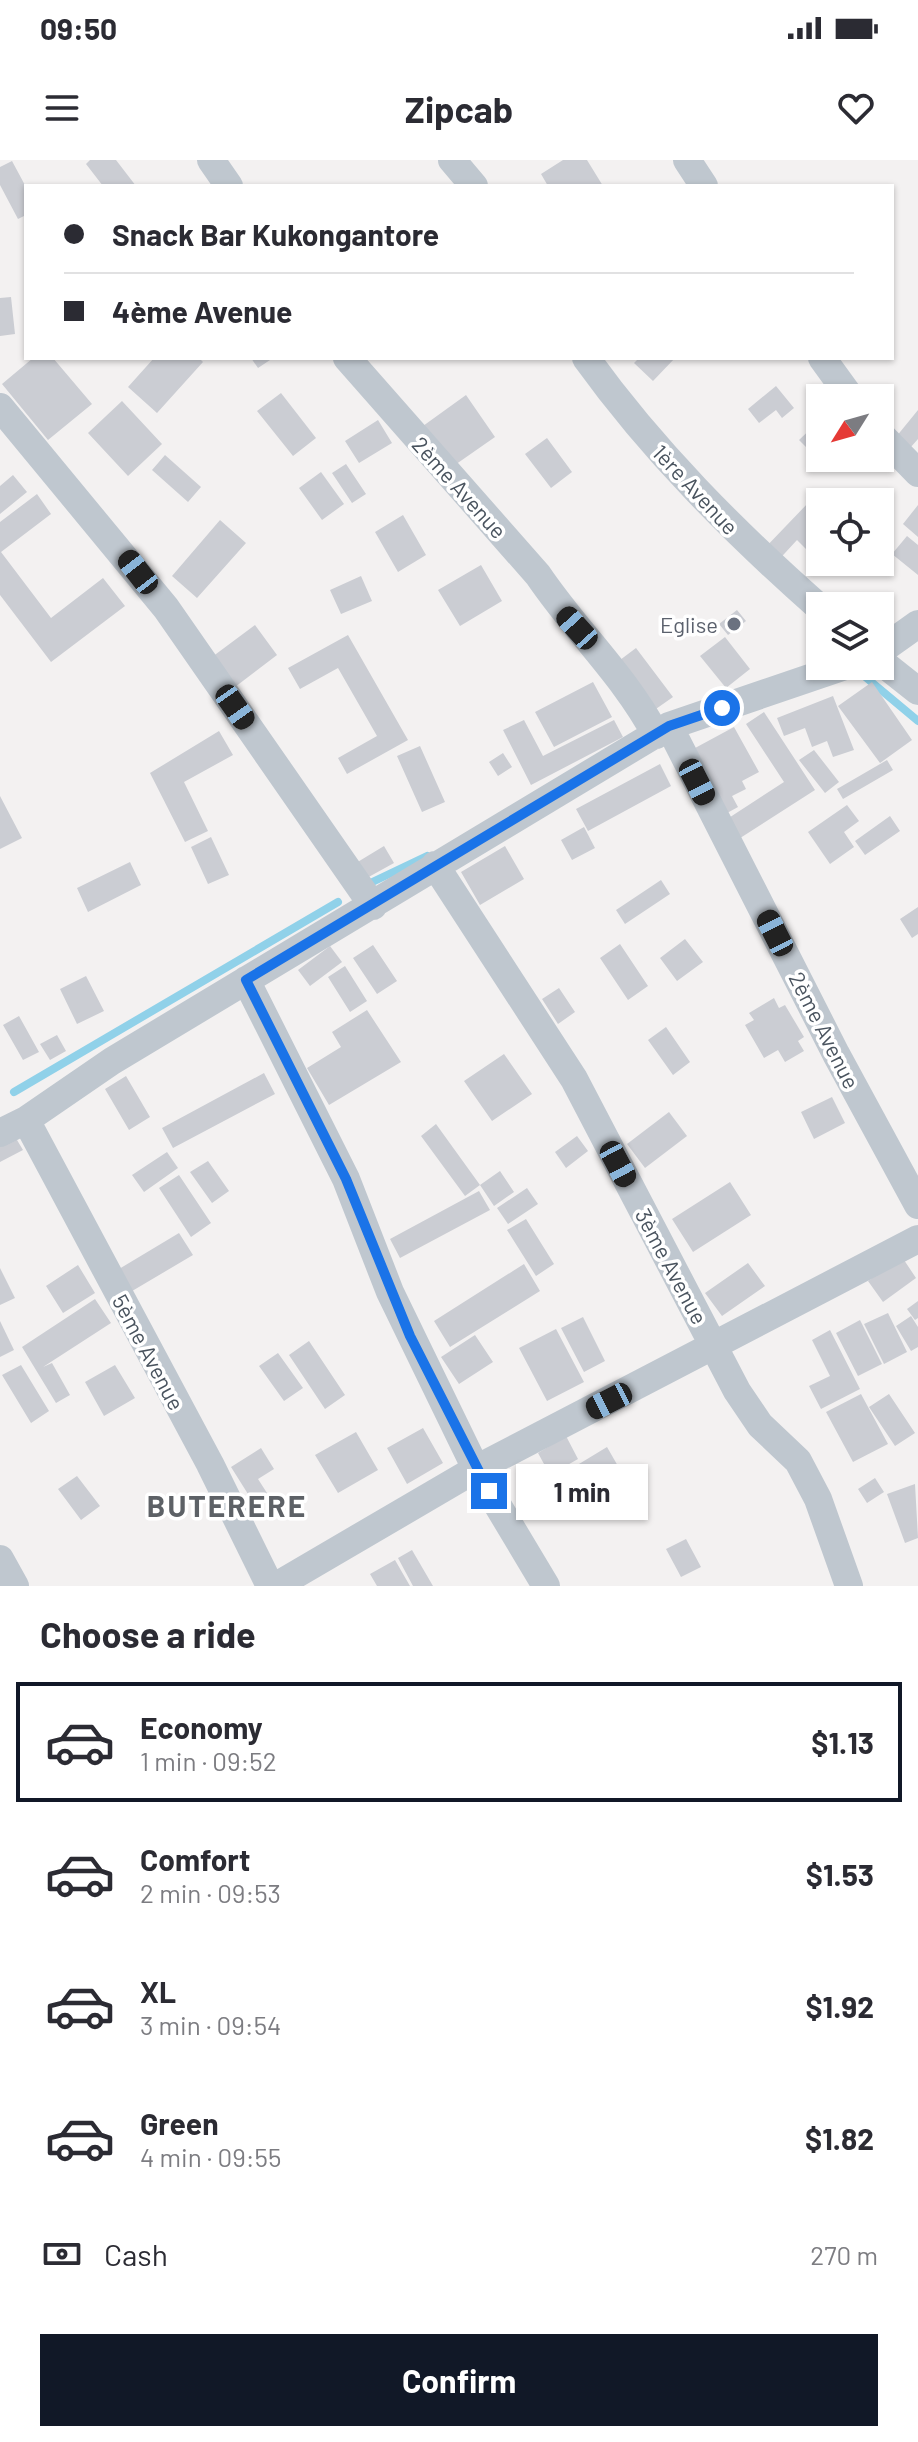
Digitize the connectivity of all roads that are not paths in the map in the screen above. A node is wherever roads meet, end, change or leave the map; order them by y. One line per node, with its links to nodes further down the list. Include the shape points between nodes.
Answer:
1 (211, 160): 4 (street)
2 (452, 160): 5 (street)
3 (687, 160): 6 (street)
4 (228, 184)
5 (472, 184)
6 (703, 184)
7 (348, 360): 20 (street, 2ème Avenue, via 538,575 564,614)
8 (587, 360): 14 (street, 1ère Avenue, via 622,409 732,529)
9 (823, 360): 10 (street)
10 (841, 384)
11 (0, 407): 22 (street, via 166,608)
12 (894, 448): 13 (street)
13 (918, 473)
14 (806, 595)
15 (918, 624): 16 (street)
16 (894, 641)
17 (894, 672): 19 (street)
18 (806, 680): 20 (street)
19 (918, 691)
20 (662, 730): 21 (street); 26 (street, 2ème Avenue)
21 (435, 865): 22 (street); 28 (street, 3ème Avenue, via 574,1079)
22 (373, 906): 23 (street)
23 (246, 980): 24 (street); 29 (street, via 346,1179 390,1292)
24 (26, 1120): 25 (street); 32 (street, 5ème Avenue)
25 (0, 1133)
26 (918, 1205)
27 (918, 1239): 28 (street)
28 (716, 1347): 29 (street); 35 (street, 3ème Avenue, via 760,1425 798,1461 818,1499)
29 (476, 1469): 33 (street); 34 (street)
30 (0, 1559): 31 (street)
31 (15, 1586)
32 (270, 1586)
33 (276, 1586)
34 (546, 1586)
35 (849, 1586)

